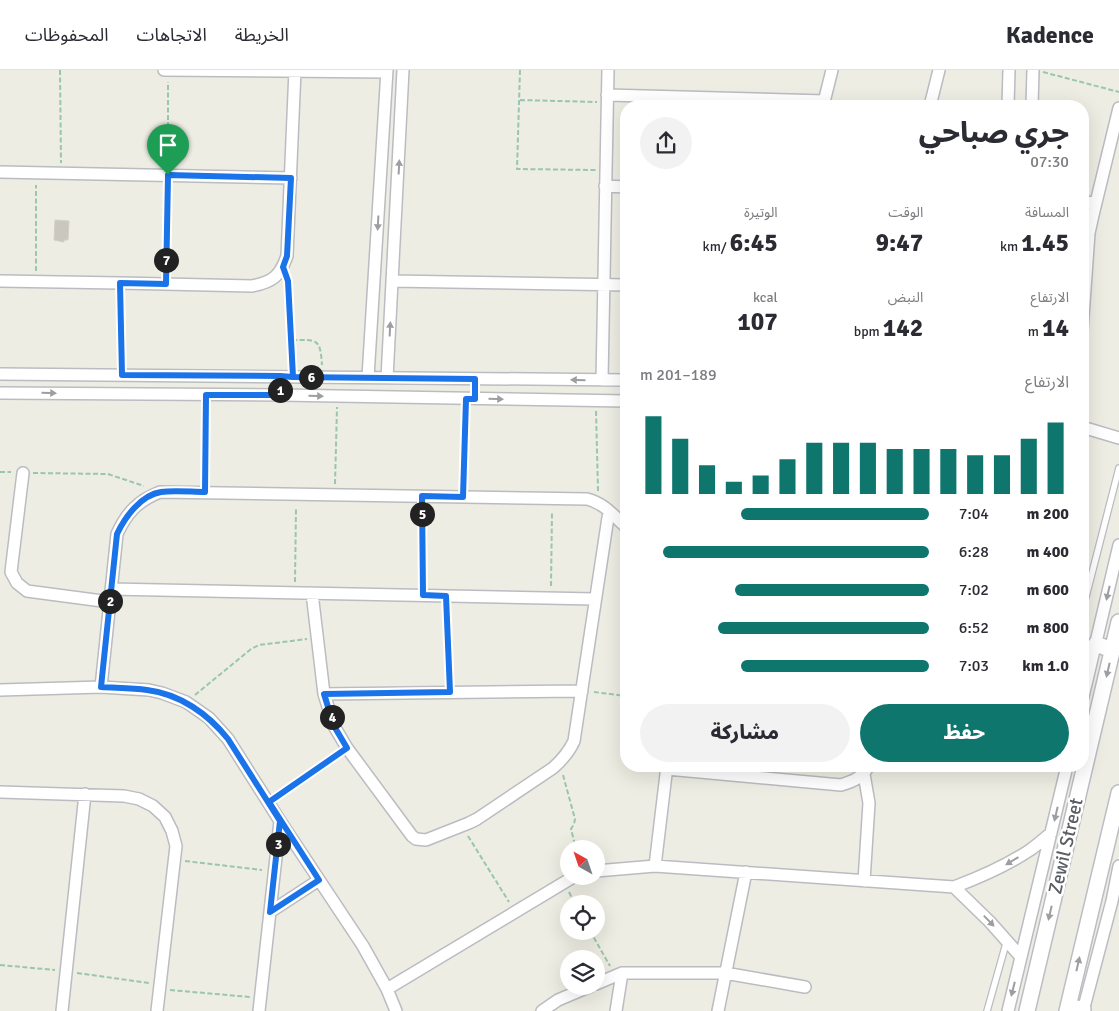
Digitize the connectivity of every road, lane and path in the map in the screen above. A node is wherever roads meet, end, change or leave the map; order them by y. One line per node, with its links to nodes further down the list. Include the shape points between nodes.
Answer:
1 (60, 70): 25 (path)
2 (164, 70): 3 (street)
3 (168, 70): 10 (street); 26 (path)
4 (403, 70): 35 (street, one-way to 4)
5 (520, 70): 15 (path)
6 (608, 70): 14 (street)
7 (832, 70): 17 (street)
8 (939, 70): 18 (street)
9 (1009, 70): 19 (street)
10 (295, 71): 11 (street); 27 (street)
11 (387, 71): 48 (street, one-way to 48)
12 (1038, 71): 13 (path); 20 (street)
13 (1119, 92)
14 (607, 98): 15 (path); 16 (street); 22 (street)
15 (519, 100): 22 (path, via 517,169)
16 (694, 100)
17 (825, 100)
18 (932, 100)
19 (1008, 100)
20 (1033, 100)
21 (1119, 108): 31 (street)
22 (606, 170): 28 (street)
23 (0, 172): 24 (street)
24 (36, 173): 25 (street); 36 (path)
25 (61, 173): 26 (street)
26 (168, 175): 27 (street); 38 (path)
27 (291, 178): 33 (street, via 287,256)
28 (606, 186): 29 (street); 39 (street)
29 (620, 187)
30 (1089, 203): 31 (street)
31 (1095, 203): 32 (street)
32 (1089, 233)
33 (283, 267): 38 (street, via 264,284 252,286); 41 (path, via 288,281)
34 (0, 281): 36 (street)
35 (392, 281): 39 (street); 49 (street, one-way to 35)
36 (36, 282): 37 (street)
37 (120, 283): 38 (street); 44 (path)
38 (166, 284)
39 (604, 284): 40 (street); 51 (street)
40 (620, 285)
41 (292, 340): 46 (path); 47 (path, via 311,340 319,345)
42 (0, 374): 43 (street)
43 (25, 374): 44 (street); 54 (street)
44 (122, 375): 45 (street)
45 (280, 376): 46 (street); 56 (street)
46 (293, 377): 47 (street)
47 (323, 377): 48 (street)
48 (368, 377): 49 (street)
49 (387, 378): 50 (street)
50 (475, 379): 51 (street, one-way to 50); 58 (street)
51 (602, 380): 52 (street)
52 (620, 380)
53 (0, 392): 54 (street)
54 (24, 393): 55 (street, one-way to 55)
55 (206, 395): 56 (street); 66 (path)
56 (280, 395): 57 (street, one-way to 57)
57 (337, 397): 58 (street); 68 (path)
58 (471, 399): 59 (street, one-way to 59); 70 (path)
59 (596, 401): 60 (street); 72 (path)
60 (620, 401)
61 (1089, 429): 62 (street)
62 (1119, 438)
63 (1119, 468): 76 (lane)
64 (23, 472): 65 (path, via 108,474); 84 (street, via 11,572 17,583 27,592)
65 (160, 492): 66 (street); 77 (street, via 138,504 122,522 117,534)
66 (205, 492): 67 (street)
67 (297, 494): 68 (street); 78 (path)
68 (334, 495): 69 (street)
69 (422, 496): 70 (street); 80 (path)
70 (463, 497): 71 (street)
71 (552, 498): 72 (street, via 587,499); 82 (path)
72 (599, 503): 73 (street)
73 (609, 510): 74 (street); 83 (street)
74 (620, 521)
75 (1119, 546): 87 (street, one-way to 87)
76 (1089, 585)
77 (111, 589): 78 (street); 84 (street)
78 (294, 592): 79 (street)
79 (312, 592): 80 (street); 86 (street)
80 (423, 595): 81 (street)
81 (446, 596): 82 (street); 93 (path)
82 (551, 598): 83 (street)
83 (595, 599): 92 (street)
84 (110, 602): 90 (street)
85 (1119, 622): 88 (main road, Zewil Street)
86 (317, 637): 94 (street); 96 (path, via 251,649)
87 (1096, 644): 88 (main road); 89 (street)
88 (1112, 650): 98 (main road, Zewil Street, one-way to 98)
89 (1089, 672)
90 (101, 687): 91 (street); 96 (street, via 149,690)
91 (0, 690)
92 (582, 691): 93 (street); 95 (path); 99 (street, via 574,741)
93 (450, 692): 94 (street)
94 (324, 694): 97 (street, via 334,726)
95 (620, 695)
96 (186, 702): 109 (street, via 220,728)
97 (347, 748): 109 (path); 111 (street, via 416,839 426,840)
98 (1089, 748)
99 (560, 763): 111 (street); 113 (path, via 574,819 571,829)
100 (667, 772): 115 (street)
101 (767, 772): 102 (street, via 841,784 853,781)
102 (864, 772)
103 (866, 772): 121 (street, via 870,803)
104 (1066, 772): 112 (street, one-way to 112)
105 (1083, 772): 151 (main road, Zewil Street, one-way to 151)
106 (0, 792): 108 (street)
107 (1119, 793): 140 (main road, Zewil Street, one-way to 107)
108 (85, 794): 114 (street, via 124,796 153,806 165,817 172,831 176,846); 131 (street)
109 (269, 802): 110 (street)
110 (280, 821): 117 (street); 120 (street)
111 (462, 826): 126 (path)
112 (1051, 833): 123 (street, one-way to 123, via 1007,864); 129 (street)
113 (574, 840)
114 (174, 860): 117 (path); 135 (street)
115 (655, 866): 116 (street); 118 (street)
116 (605, 870)
117 (275, 872): 125 (street)
118 (746, 872): 121 (street); 133 (street)
119 (1118, 873): 124 (street)
120 (319, 880): 125 (street); 137 (street)
121 (864, 881): 123 (street)
122 (560, 885): 126 (street)
123 (954, 887): 128 (street, one-way to 128)
124 (1115, 902): 141 (street)
125 (270, 912): 139 (street)
126 (516, 912): 137 (street)
127 (596, 940): 132 (path)
128 (1007, 940): 129 (street); 149 (lane)
129 (1021, 957): 150 (street, one-way to 150)
130 (0, 965): 131 (path)
131 (66, 971): 135 (path); 142 (street)
132 (619, 974): 133 (street); 134 (street); 147 (street)
133 (725, 974): 136 (street); 148 (street)
134 (605, 980)
135 (160, 987): 139 (path); 143 (street)
136 (805, 987)
137 (387, 989): 145 (street)
138 (570, 995): 146 (street)
139 (260, 998): 144 (street)
140 (1067, 1009): 141 (main road)
141 (1083, 1010)
142 (62, 1011)
143 (157, 1011)
144 (259, 1011)
145 (396, 1011)
146 (542, 1011)
147 (616, 1011)
148 (718, 1011)
149 (987, 1011)
150 (1008, 1011)
151 (1027, 1011)

